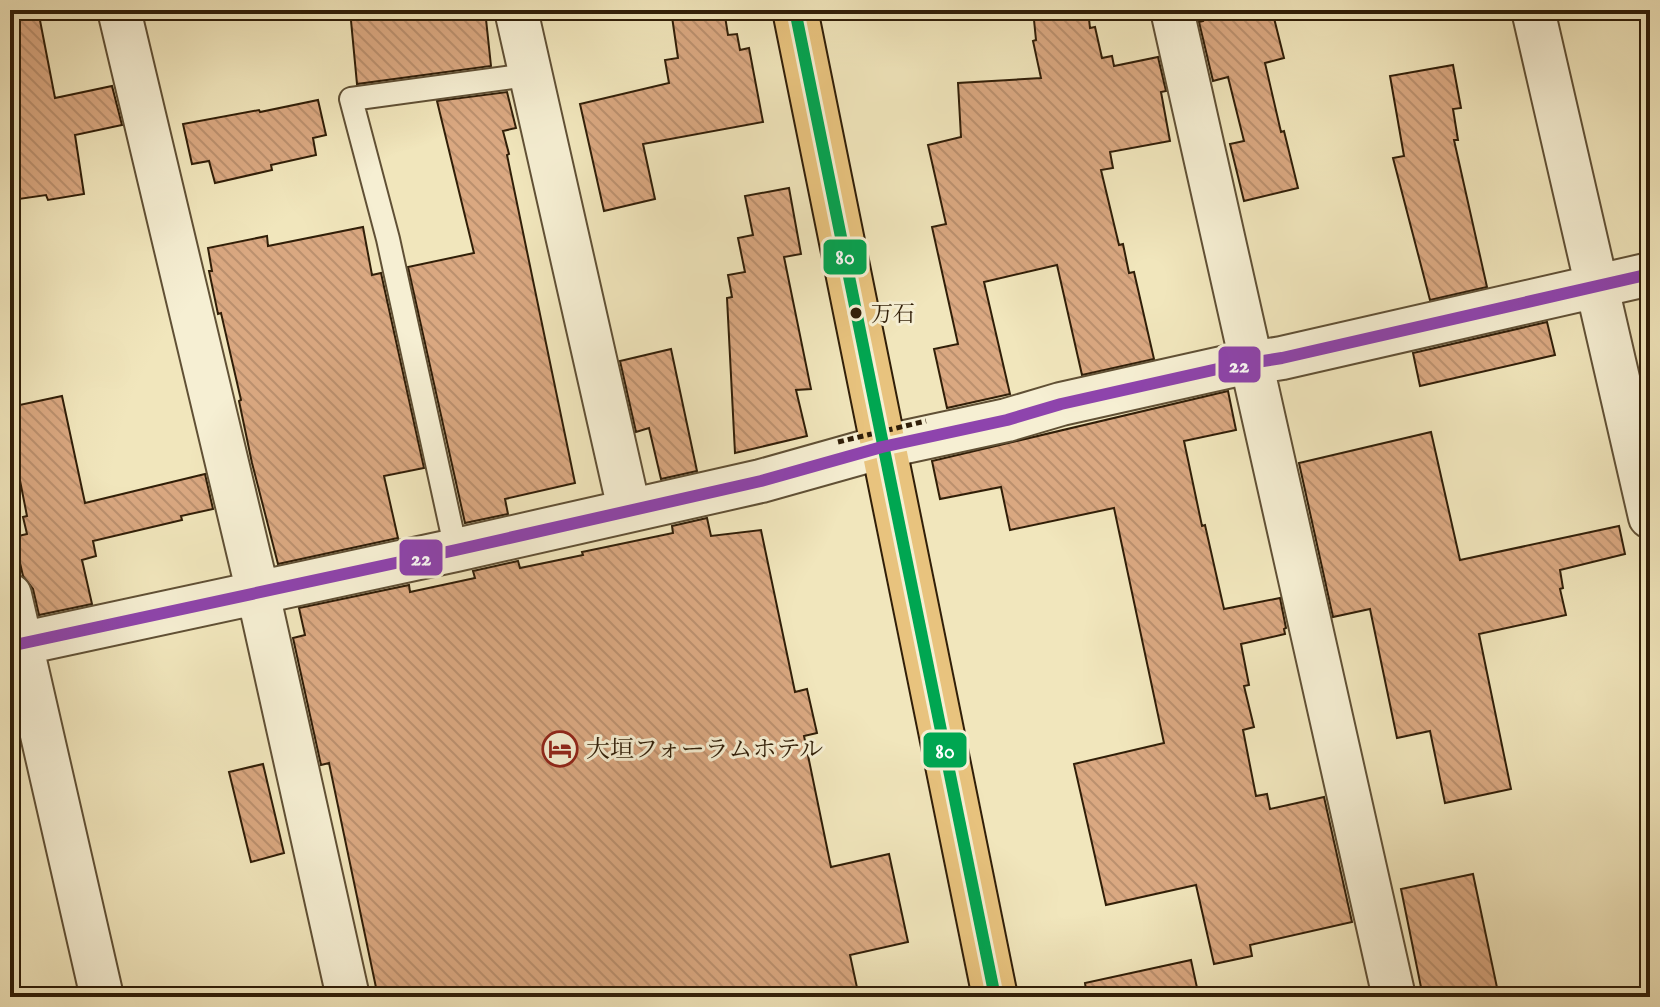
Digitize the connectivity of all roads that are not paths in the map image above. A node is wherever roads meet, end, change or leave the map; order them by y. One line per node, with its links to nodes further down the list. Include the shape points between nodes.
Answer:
1 (119, 10): 14 (street)
2 (516, 10): 6 (street)
3 (795, 10): 10 (main road)
4 (1172, 10): 9 (street)
5 (1533, 10): 8 (street)
6 (530, 72): 11 (street); 13 (lane, via 351,99 388,239)
7 (1650, 274): 8 (street)
8 (1597, 287): 9 (street); 12 (street)
9 (1253, 364): 10 (street); 20 (street)
10 (882, 447): 11 (street, via 761,481); 19 (main road)
11 (629, 509): 13 (street)
12 (1650, 517)
13 (456, 550): 14 (street)
14 (258, 593): 16 (street); 18 (street)
15 (10, 595): 16 (street)
16 (16, 645): 17 (street)
17 (102, 997)
18 (348, 997)
19 (995, 997)
20 (1394, 997)

